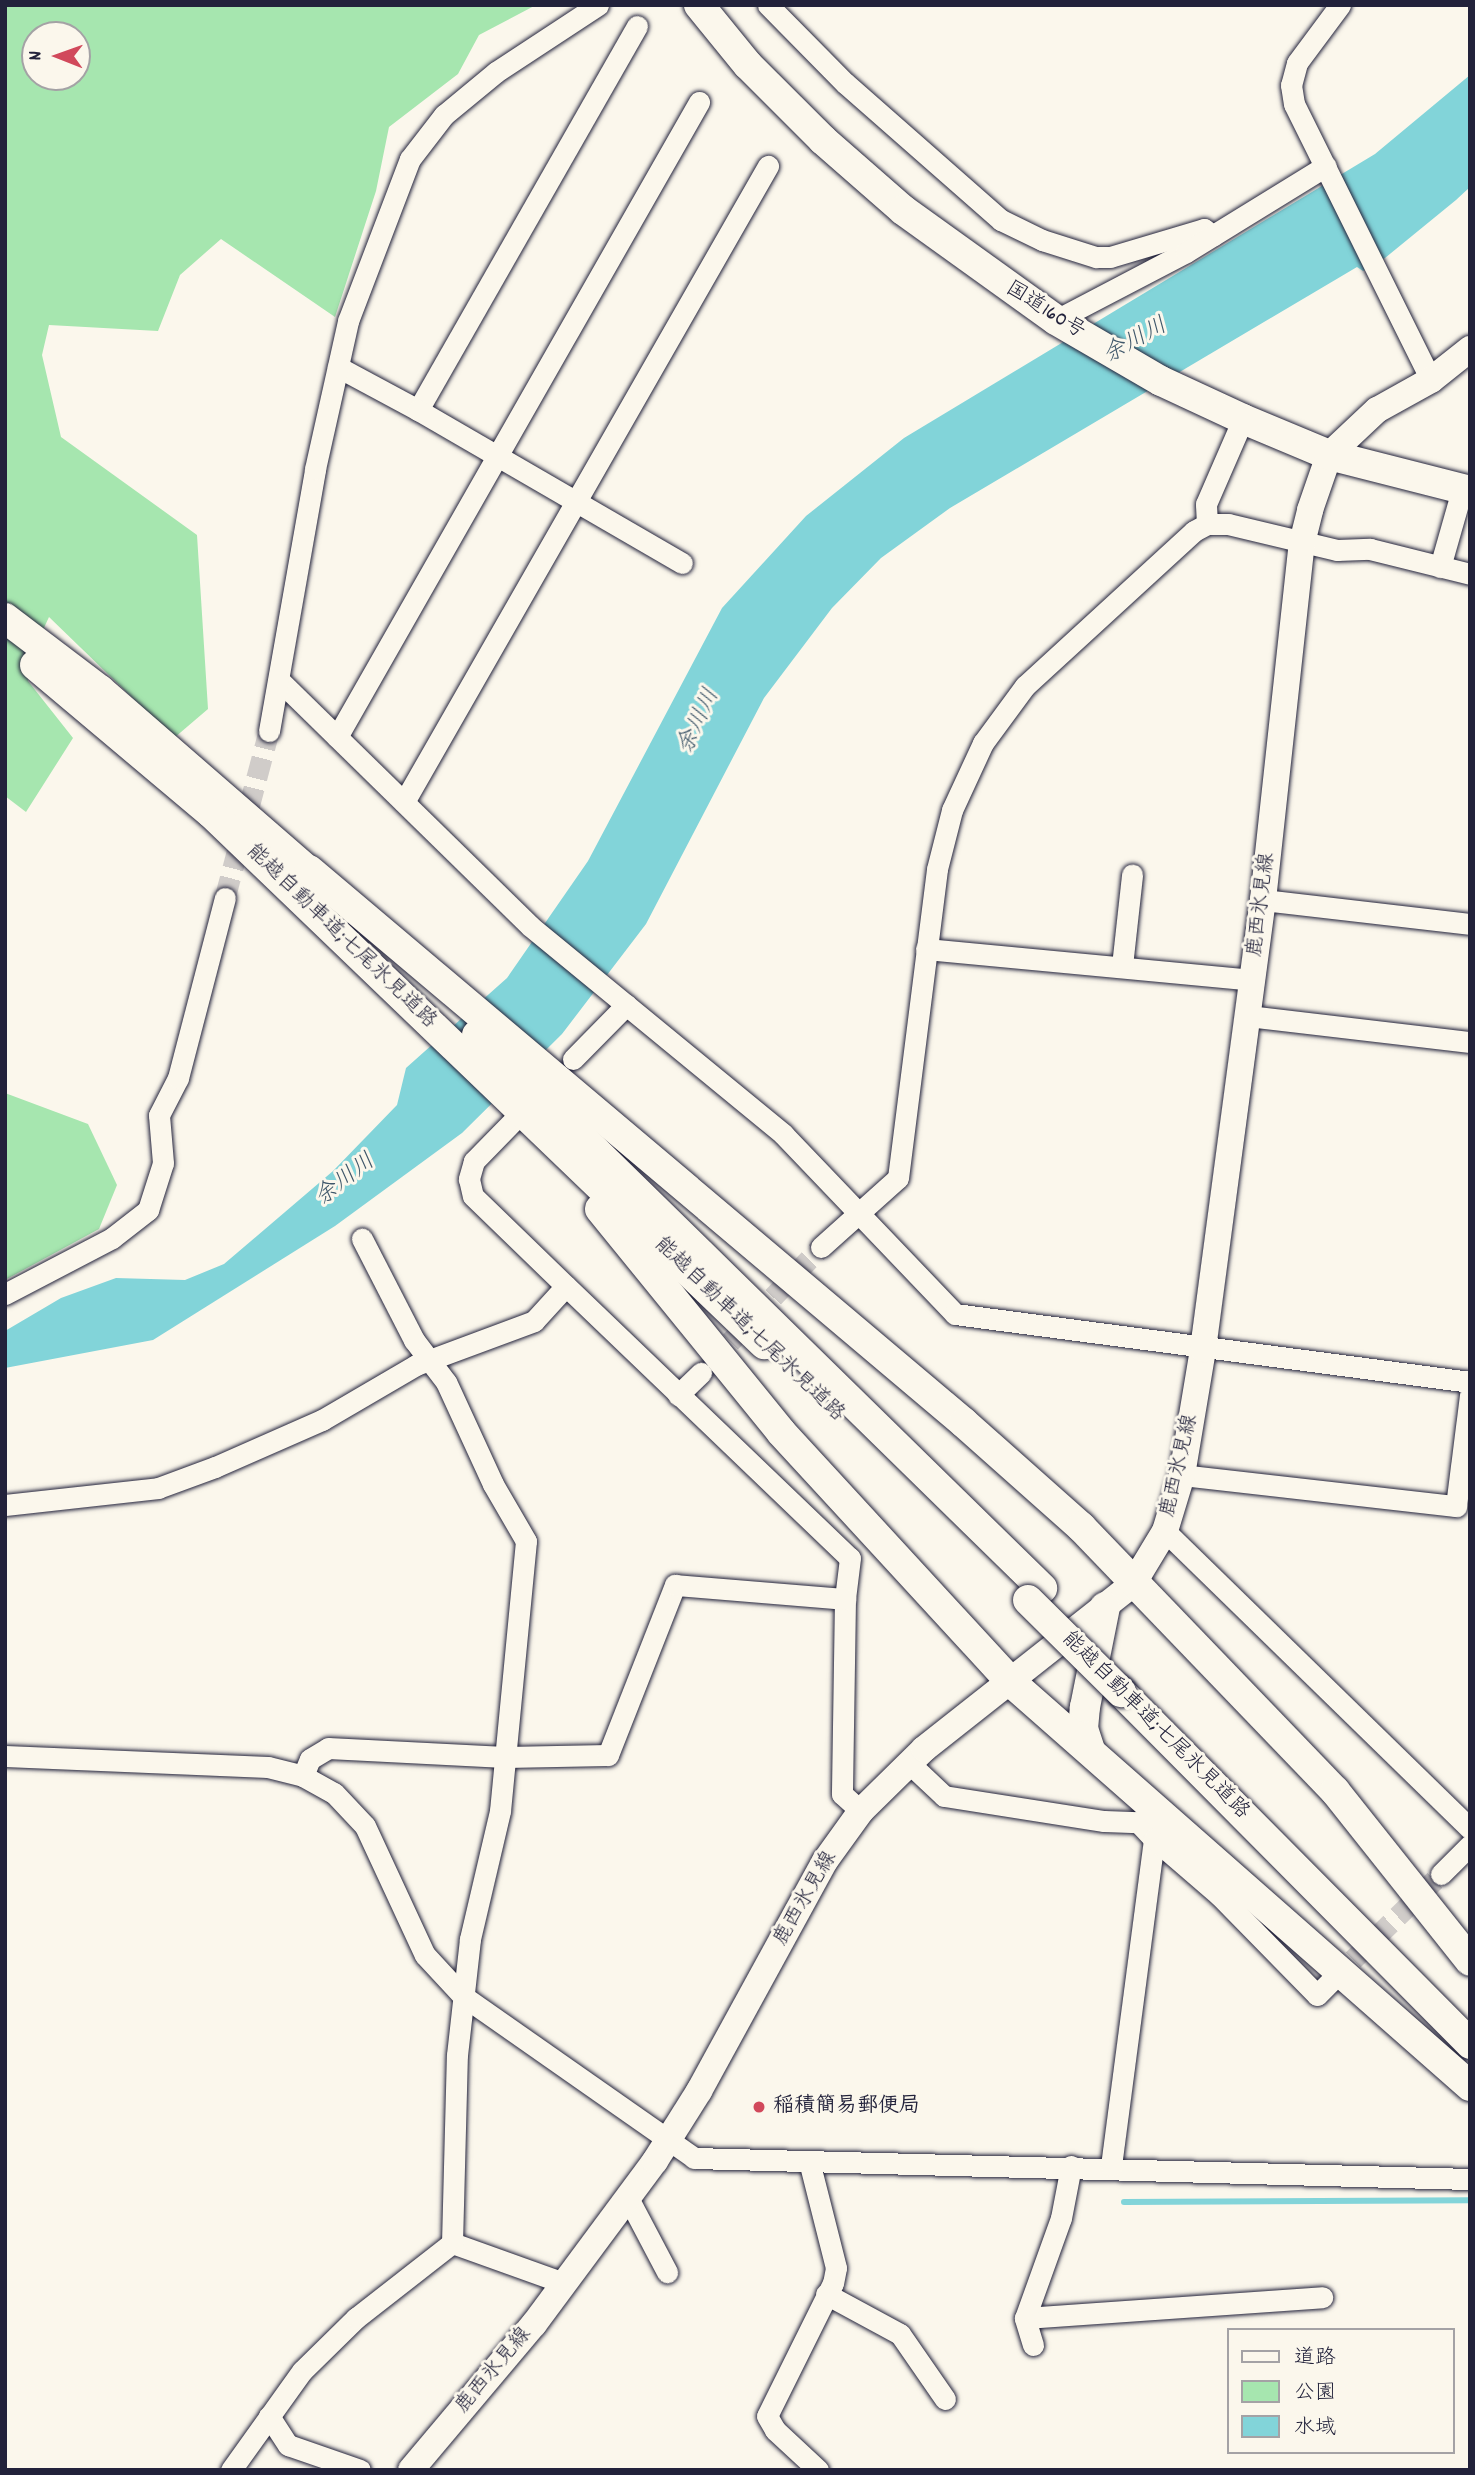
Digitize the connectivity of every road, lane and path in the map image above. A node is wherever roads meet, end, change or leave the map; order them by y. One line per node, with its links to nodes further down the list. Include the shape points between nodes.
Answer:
1 (598, 5): 12 (street, via 496,72 444,115 410,159 348,321)
2 (699, 5): 10 (highway, 国道160号, via 748,65 823,141 914,218)
3 (768, 5): 9 (street, via 809,50 1001,220 1042,240 1096,257 1110,257 1204,229)
4 (1340, 5): 8 (street, via 1297,63 1291,85 1294,104)
5 (637, 26): 14 (street)
6 (699, 102): 17 (street)
7 (768, 166): 19 (street)
8 (1326, 166): 9 (street); 13 (street)
9 (1213, 236): 10 (street)
10 (1056, 320): 15 (highway, 国道160号, via 1161,381)
11 (1470, 349): 13 (main road, 鹿西氷見線)
12 (338, 367): 14 (street); 27 (street, via 315,470)
13 (1431, 380): 16 (main road, 鹿西氷見線, via 1377,410)
14 (418, 410): 17 (street)
15 (1243, 419): 16 (highway, 国道160号); 20 (street, via 1206,504)
16 (1329, 455): 18 (highway, 国道160号); 21 (main road, 鹿西氷見線)
17 (497, 456): 19 (street); 29 (street)
18 (1466, 490): 23 (street)
19 (579, 503): 22 (street); 30 (street)
20 (1207, 524): 21 (street, via 1228,524); 35 (street, via 1025,686 982,743 952,810 937,869)
21 (1302, 543): 23 (street, via 1370,549); 33 (main road, 鹿西氷見線)
22 (682, 563)
23 (1440, 567): 24 (street)
24 (1470, 574)
25 (5, 618): 39 (highway, 能越自動車道;七尾氷見道路, via 100,690 309,870)
26 (5, 641): 39 (highway, 能越自動車道;七尾氷見道路)
27 (281, 681): 28 (street); 29 (street)
28 (269, 731)
29 (337, 737): 30 (street)
30 (404, 802): 38 (street, via 530,926)
31 (1132, 875): 36 (street)
32 (225, 898): 47 (street, via 178,1078 159,1115 163,1163 148,1210 112,1238)
33 (1263, 900): 34 (street); 37 (main road, 鹿西氷見線)
34 (1470, 924)
35 (926, 949): 36 (street); 43 (street, via 898,1178)
36 (1122, 966): 37 (street)
37 (1253, 980): 40 (main road, 鹿西氷見線)
38 (622, 1001): 42 (street); 43 (street, via 783,1134)
39 (448, 1010): 42 (highway, 能越自動車道;七尾氷見道路)
40 (1248, 1016): 41 (street); 48 (main road, 鹿西氷見線)
41 (1470, 1042)
42 (538, 1090): 46 (street, via 474,1161 469,1179 472,1196); 57 (highway, via 964,1423 1081,1527); 60 (highway, via 781,1432); 61 (highway, 能越自動車道;七尾氷見道路)
43 (856, 1212): 45 (street); 48 (street, via 965,1319)
44 (362, 1239): 49 (street)
45 (821, 1247)
46 (566, 1286): 49 (street, via 534,1321); 52 (street)
47 (5, 1294)
48 (1203, 1349): 51 (street); 54 (main road, 鹿西氷見線)
49 (428, 1359): 55 (street, via 322,1420 158,1488); 64 (street, via 446,1382 493,1484 526,1541)
50 (701, 1373): 52 (street)
51 (1470, 1382)
52 (678, 1395): 58 (street, via 850,1558)
53 (1470, 1395): 54 (street, via 1455,1506)
54 (1182, 1475): 56 (main road, 鹿西氷見線)
55 (5, 1504)
56 (1165, 1531): 57 (main road, 鹿西氷見線); 68 (street)
57 (1132, 1584): 59 (main road, 鹿西氷見線); 72 (highway, via 1187,1634 1335,1791)
58 (845, 1599): 64 (street, via 675,1585 608,1755); 67 (street, via 842,1794)
59 (1105, 1607): 60 (main road, 鹿西氷見線); 62 (highway, via 1085,1707 1083,1729)
60 (1012, 1683): 62 (highway); 65 (main road, 鹿西氷見線)
61 (1126, 1684): 75 (highway, 能越自動車道;七尾氷見道路); 76 (highway, 能越自動車道;七尾氷見道路)
62 (1090, 1751): 77 (highway)
63 (5, 1756): 66 (street, via 268,1767)
64 (505, 1757): 66 (street, via 328,1748 310,1759); 74 (street, via 500,1811 470,1939)
65 (909, 1763): 67 (main road, 鹿西氷見線); 69 (street, via 944,1796 1104,1821 1138,1822)
66 (303, 1776): 74 (street, via 334,1793 365,1826 425,1955)
67 (861, 1811): 78 (main road, 鹿西氷見線, via 825,1861)
68 (1470, 1829)
69 (1154, 1839): 73 (street, via 1219,1895 1317,1995); 81 (street)
70 (1470, 1845): 71 (street)
71 (1441, 1874)
72 (1470, 1961)
73 (1330, 1982)
74 (463, 1996): 78 (street); 84 (street)
75 (1470, 2015)
76 (1470, 2044)
77 (1470, 2086)
78 (668, 2139): 79 (street, via 694,2158); 83 (main road, 鹿西氷見線)
79 (809, 2161): 80 (street); 87 (street, via 836,2268)
80 (1071, 2166): 81 (street); 89 (street, via 1061,2218)
81 (1111, 2166): 82 (street)
82 (1470, 2179)
83 (628, 2197): 85 (street); 86 (main road, 鹿西氷見線)
84 (452, 2243): 86 (street); 92 (street, via 356,2318 302,2371)
85 (667, 2272)
86 (564, 2283): 93 (main road, 鹿西氷見線)
87 (827, 2294): 91 (street, via 900,2334); 96 (street, via 767,2417)
88 (1322, 2297): 89 (street)
89 (1026, 2318): 90 (street)
90 (1033, 2346)
91 (945, 2399)
92 (269, 2416): 94 (street); 95 (street, via 288,2445)
93 (417, 2468)
94 (231, 2470)
95 (360, 2470)
96 (818, 2470)

